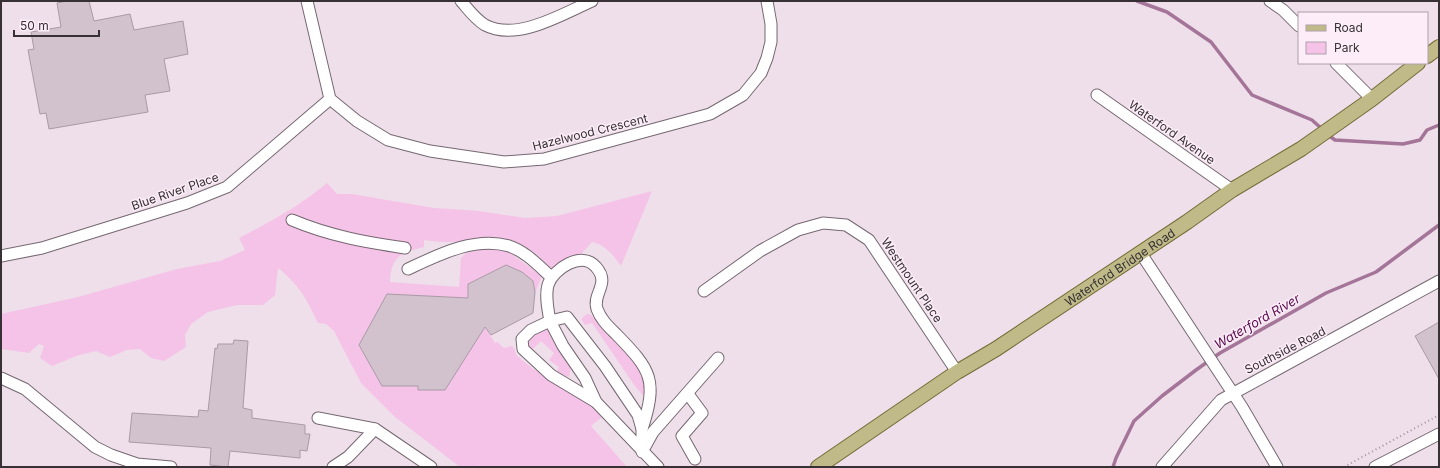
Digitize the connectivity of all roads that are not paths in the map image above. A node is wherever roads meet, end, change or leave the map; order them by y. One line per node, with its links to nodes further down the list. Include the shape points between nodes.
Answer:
1 (307, 1): 12 (street)
2 (461, 1): 3 (street, via 484,24 496,29 517,31)
3 (592, 1)
4 (767, 1): 12 (street, Hazelwood Crescent, via 771,24 767,58 761,73 743,95 710,114 544,159 504,162 430,151 388,140 357,121)
5 (1270, 1): 6 (street)
6 (1298, 25)
7 (1439, 47): 8 (main road)
8 (1428, 55)
9 (1337, 64): 13 (street)
10 (1417, 64): 13 (main road, Waterford Bridge Road)
11 (1097, 95): 14 (street, Waterford Avenue)
12 (330, 99): 18 (street, Blue River Place, via 227,187 187,203 42,248)
13 (1372, 99): 14 (main road, Waterford Bridge Road, via 1301,149)
14 (1232, 190): 17 (main road, Waterford Bridge Road)
15 (292, 220): 16 (street, via 348,239)
16 (405, 248)
17 (1140, 252): 25 (main road, Waterford Bridge Road, via 996,349); 27 (street)
18 (1, 256)
19 (408, 269): 20 (street, via 450,251 484,243 509,246 520,251)
20 (551, 277): 23 (street, via 547,287); 32 (street, via 574,261 586,260 596,266 601,274 603,284 595,302 598,311 603,322 635,353 644,366 650,382 650,399)
21 (1439, 281): 27 (street, Southside Road)
22 (704, 291): 25 (street, Westmount Place, via 760,251 798,230 823,223 846,226 869,240)
23 (550, 321): 29 (street, via 563,346 585,378); 29 (street, via 531,330 522,340 523,349 552,375); 32 (street, via 567,317 581,333 638,415)
24 (718, 358): 28 (street)
25 (957, 372): 40 (main road, Waterford Bridge Road)
26 (1, 378): 36 (street, via 25,389 95,447 137,464)
27 (1232, 392): 41 (street, Southside Road, via 1215,405); 42 (street)
28 (688, 394): 34 (street, via 653,432); 35 (street, via 702,413 682,436)
29 (596, 402): 34 (street)
30 (318, 418): 31 (street)
31 (375, 428): 37 (street, via 348,457); 38 (street)
32 (642, 429): 34 (street)
33 (1439, 434): 43 (street)
34 (642, 452): 39 (street)
35 (695, 459)
36 (171, 467)
37 (333, 467)
38 (431, 467)
39 (658, 467)
40 (818, 467)
41 (1162, 467)
42 (1277, 467)
43 (1375, 467)

